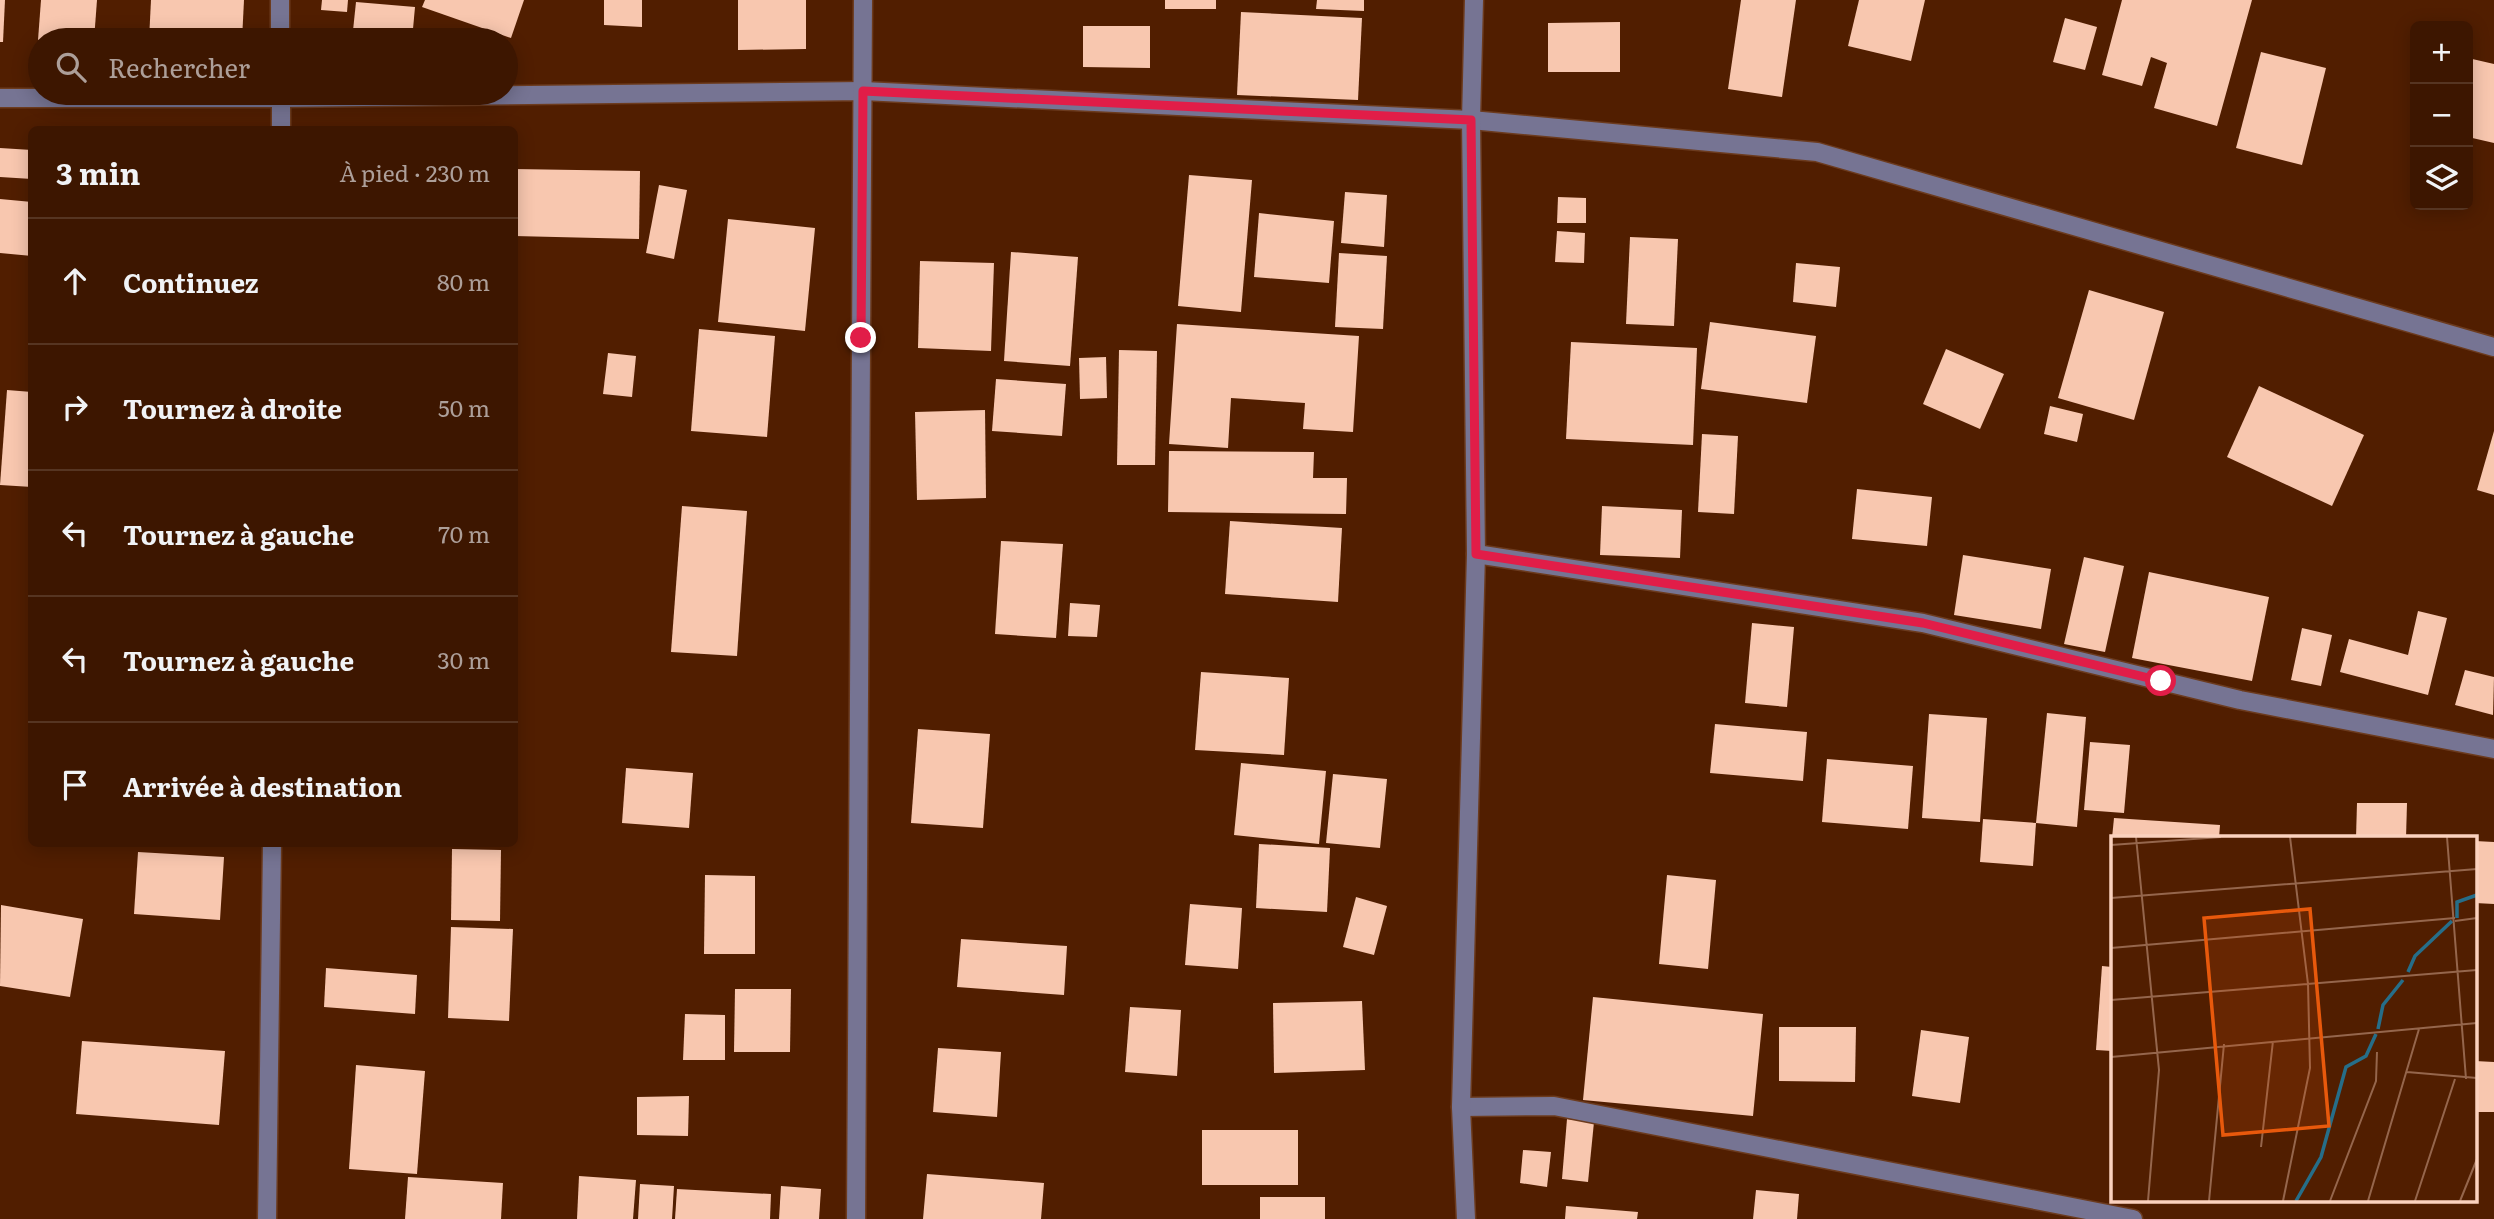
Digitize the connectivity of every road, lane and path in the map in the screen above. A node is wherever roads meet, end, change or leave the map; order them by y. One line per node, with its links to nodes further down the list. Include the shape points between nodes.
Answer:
1 (280, 0): 4 (street)
2 (863, 0): 5 (street)
3 (1474, 0): 10 (street)
4 (281, 28)
5 (863, 91): 6 (street); 10 (street); 18 (street)
6 (518, 93)
7 (0, 98): 8 (street)
8 (28, 98)
9 (281, 105): 11 (street)
10 (1471, 120): 12 (street, via 1817,152); 13 (street)
11 (281, 126)
12 (2494, 347)
13 (1476, 554): 14 (street, via 1923,623 2240,700); 16 (street)
14 (2494, 749)
15 (272, 847): 17 (street)
16 (1461, 1107): 19 (street); 20 (street, via 1554,1106)
17 (267, 1219)
18 (856, 1219)
19 (1466, 1219)
20 (2133, 1219)

